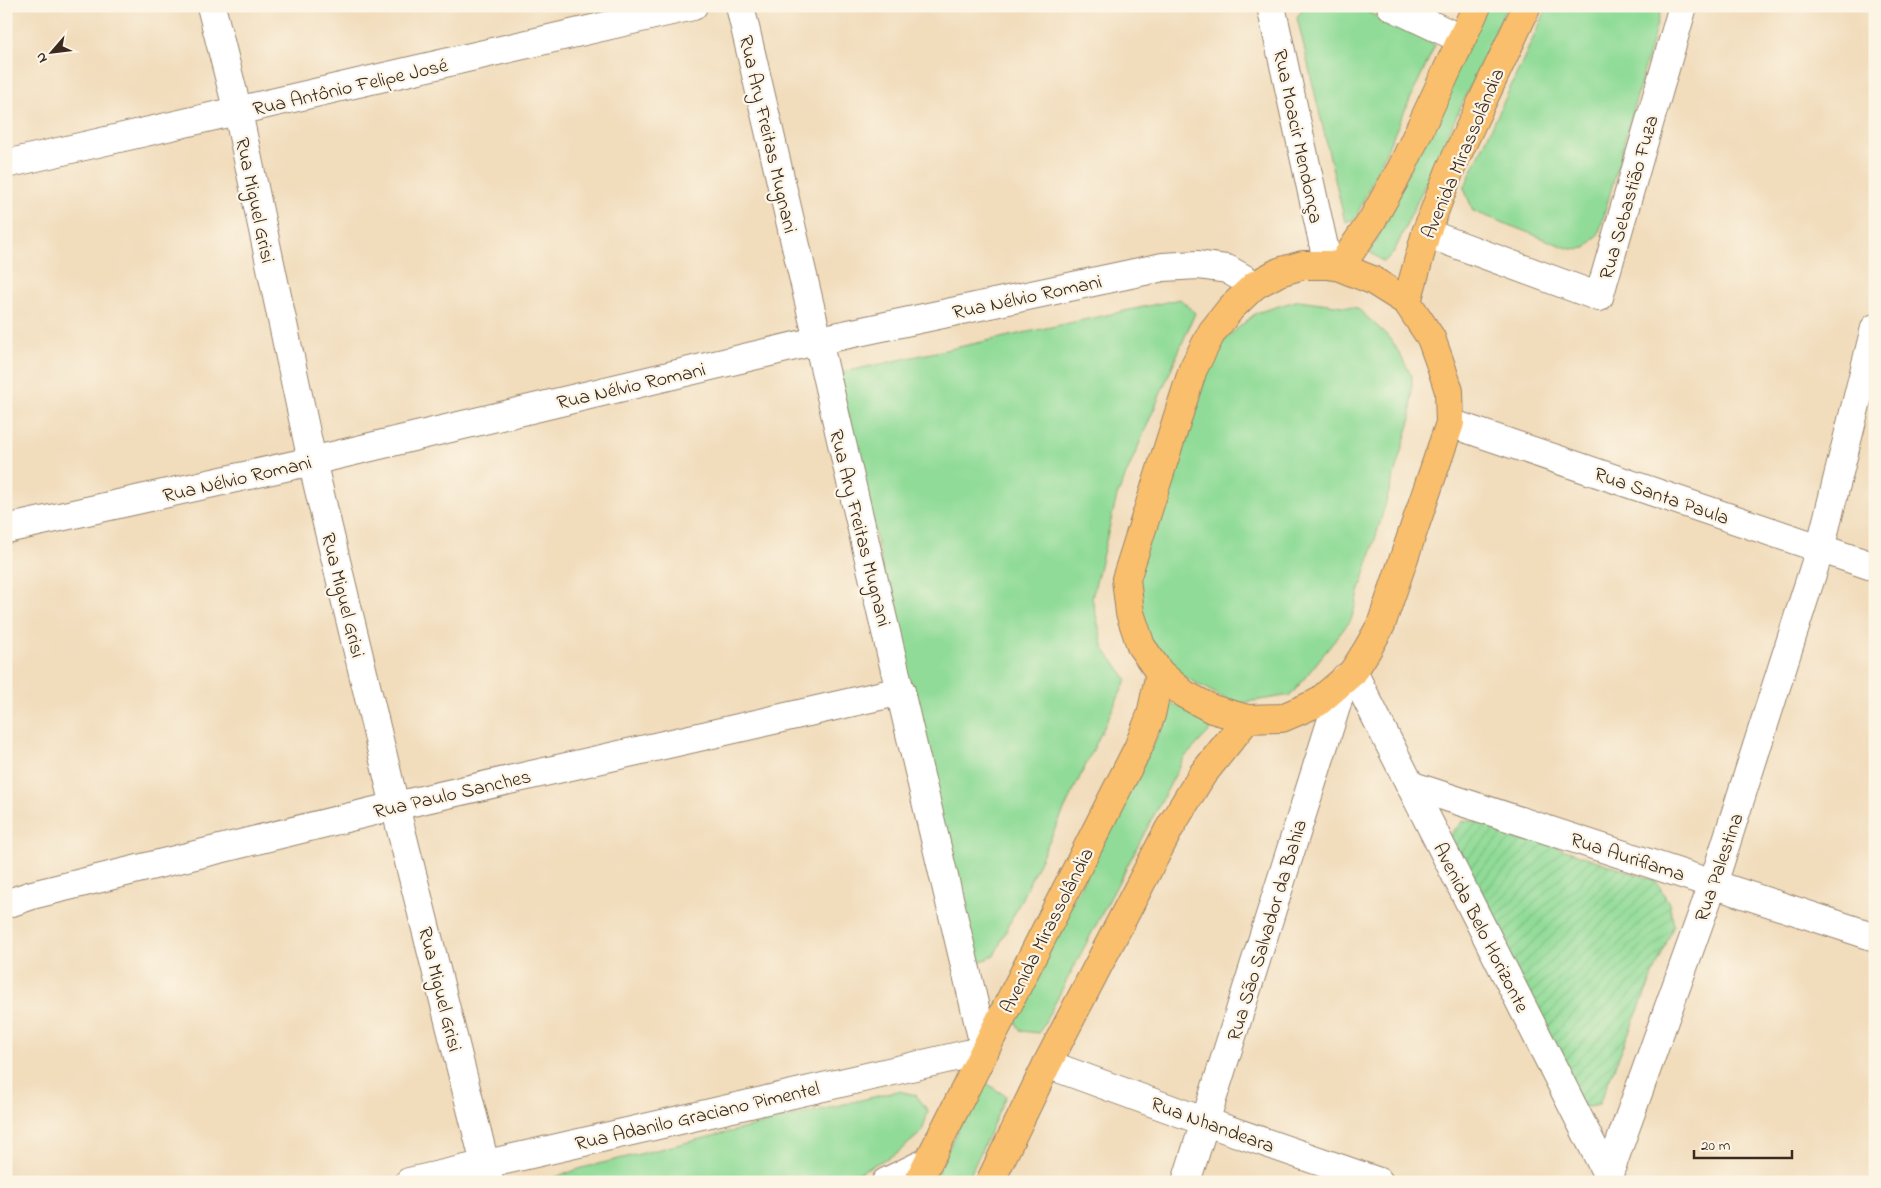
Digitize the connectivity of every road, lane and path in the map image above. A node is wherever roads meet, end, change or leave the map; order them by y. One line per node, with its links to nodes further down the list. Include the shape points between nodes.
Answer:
1 (211, 6): 10 (street, Rua Miguel Grisi)
2 (693, 6): 10 (street, Rua Antônio Felipe José)
3 (740, 6): 17 (street, Rua Ary Freitas Mugnani)
4 (1271, 6): 13 (street, Rua Moacir Mendonça)
5 (1391, 6): 9 (street)
6 (1477, 6): 9 (main road)
7 (1527, 6): 12 (main road, Avenida Mirassolândia, via 1450,170)
8 (1683, 6): 12 (street, Rua Sebastião Fuza, via 1599,297)
9 (1461, 38): 13 (main road, via 1402,167 1371,222)
10 (238, 112): 11 (street, Rua Antônio Felipe José); 19 (street, Rua Miguel Grisi)
11 (6, 164)
12 (1426, 233): 15 (main road, Avenida Mirassolândia)
13 (1334, 266): 14 (main road, via 1302,265 1279,272); 15 (main road, via 1372,280)
14 (1256, 285): 17 (street, Rua Nélvio Romani, via 1227,269 1198,265 1163,267); 23 (main road, via 1231,308 1212,332 1193,369 1126,578 1130,613 1141,646)
15 (1407, 302): 18 (main road, via 1431,338 1441,366 1449,391)
16 (1875, 328): 21 (street, Rua Palestina)
17 (816, 341): 19 (street, Rua Nélvio Romani); 25 (street, Rua Ary Freitas Mugnani)
18 (1450, 423): 21 (street, Rua Santa Paula); 24 (main road, via 1381,625 1368,650)
19 (312, 462): 20 (street, Rua Nélvio Romani); 28 (street, Rua Miguel Grisi)
20 (6, 529)
21 (1820, 549): 22 (street, Rua Santa Paula); 29 (street, Rua Palestina)
22 (1875, 567)
23 (1160, 673): 26 (main road, via 1184,694 1212,709); 32 (main road, Avenida Mirassolândia, via 1151,715 1138,748)
24 (1349, 675): 26 (main road, via 1317,703 1282,718); 27 (street, Avenida Belo Horizonte); 34 (street, Rua São Salvador da Bahia)
25 (901, 691): 28 (street, Rua Paulo Sanches); 32 (street, Rua Ary Freitas Mugnani)
26 (1247, 719): 33 (main road, via 1202,775 1169,830)
27 (1410, 785): 29 (street, Rua Auriflama); 37 (street, Avenida Belo Horizonte)
28 (395, 806): 30 (street, Rua Paulo Sanches); 35 (street, Rua Miguel Grisi)
29 (1714, 884): 31 (street, Rua Auriflama); 37 (street, Rua Palestina)
30 (6, 904)
31 (1875, 936)
32 (985, 1050): 35 (street, Rua Adanilo Graciano Pimentel); 36 (main road, Avenida Mirassolândia)
33 (1047, 1064): 34 (street, Rua Nhandeara); 40 (main road)
34 (1206, 1122): 41 (street, Rua São Salvador da Bahia); 42 (street, Rua Nhandeara)
35 (487, 1172): 38 (street, Rua Adanilo Graciano Pimentel)
36 (923, 1172): 39 (street)
37 (1608, 1179)
38 (409, 1182)
39 (886, 1182)
40 (990, 1182)
41 (1186, 1182)
42 (1379, 1182)

